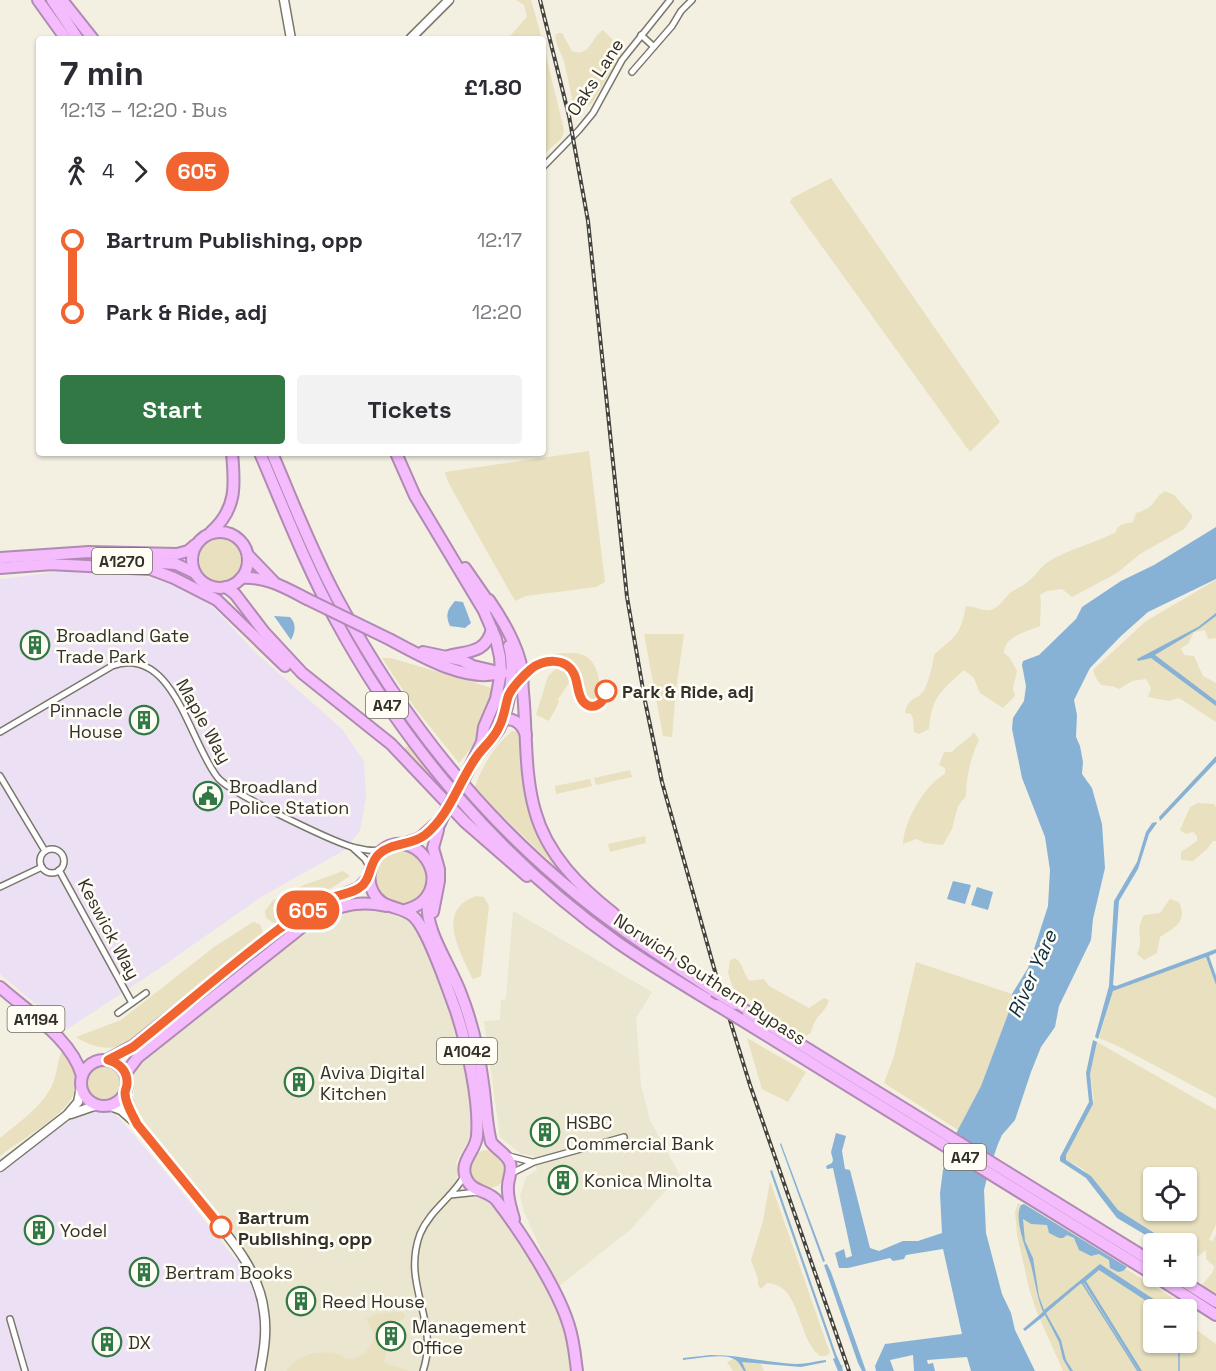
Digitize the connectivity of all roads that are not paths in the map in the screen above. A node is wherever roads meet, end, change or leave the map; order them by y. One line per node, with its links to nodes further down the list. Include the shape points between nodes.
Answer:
1 (38, 0): 9 (highway)
2 (52, 0): 10 (highway)
3 (62, 0): 11 (highway)
4 (284, 0): 12 (street)
5 (449, 0): 13 (street)
6 (670, 0): 8 (street, Oaks Lane)
7 (692, 0): 14 (street)
8 (641, 34): 14 (street); 16 (street, Oaks Lane, via 593,112)
9 (64, 36)
10 (76, 36)
11 (91, 36)
12 (290, 36)
13 (413, 36)
14 (653, 46): 15 (street)
15 (632, 72)
16 (546, 164)
17 (232, 456): 21 (highway, via 232,502 224,519)
18 (261, 456): 61 (highway, Norwich Southern Bypass / A47, via 334,618 386,703 468,808)
19 (273, 456): 63 (highway, Norwich Southern Bypass / A47, via 336,596 362,644 443,760 535,858 580,897)
20 (398, 456): 23 (highway, A1042, via 415,496)
21 (211, 532): 22 (highway); 24 (highway, via 236,536)
22 (195, 545): 25 (highway, A1270, via 177,554 77,552); 28 (highway, via 191,564)
23 (447, 547): 32 (highway, A1042); 33 (highway, A1042)
24 (248, 555): 29 (highway); 30 (highway)
25 (0, 558)
26 (47, 564): 27 (highway, A1270); 28 (highway, A1270, via 165,562); 41 (highway, A47, via 150,569 218,600 308,686)
27 (0, 568)
28 (195, 573): 31 (highway, via 208,586)
29 (241, 578): 30 (highway); 31 (highway)
30 (274, 582): 34 (highway, bridge)
31 (226, 587): 41 (highway, A47, via 302,673)
32 (489, 600): 36 (highway, A1042, via 512,657); 39 (highway, via 503,620 520,659)
33 (492, 629): 35 (highway, via 483,647); 36 (highway, A1042)
34 (408, 649): 35 (highway); 37 (highway, via 437,664)
35 (442, 657): 36 (highway, via 473,666)
36 (505, 668): 37 (highway); 38 (highway, A1042); 39 (highway)
37 (490, 677): 38 (highway)
38 (504, 685): 40 (highway, A1042); 44 (highway, A1042, via 484,727)
39 (523, 688): 43 (highway)
40 (503, 719): 43 (highway, via 519,723); 44 (highway, via 495,723); 45 (highway, A1042)
41 (368, 726): 61 (highway, A47, via 414,765 485,840 532,881)
42 (0, 732): 50 (street, Maple Way, via 112,666 130,663 147,667 166,683 225,785)
43 (527, 737): 63 (highway, A47, via 534,810 555,855 602,905)
44 (482, 742): 45 (highway, A1042)
45 (477, 755): 47 (highway, A1042, bridge)
46 (0, 776): 52 (street)
47 (443, 815): 48 (highway, A1042); 49 (highway, A1042, via 425,835)
48 (438, 830): 53 (highway, A1042, via 429,845); 62 (highway, via 433,848 439,881 433,907)
49 (403, 844): 51 (highway, A1042); 53 (highway)
50 (352, 847): 51 (street, Maple Way); 56 (street, Maple Way, via 365,859)
51 (384, 850): 56 (highway, via 373,861)
52 (45, 851): 54 (street, via 40,857); 55 (street, via 52,849 62,855)
53 (427, 860): 58 (highway, A1042, via 433,878)
54 (42, 867): 55 (street, via 49,872); 57 (street)
55 (59, 870): 66 (street, Keswick Way)
56 (369, 873): 59 (highway, via 374,894); 70 (highway, via 359,888 293,920 133,1047)
57 (0, 887)
58 (428, 895): 60 (highway, via 419,905); 62 (highway, A1042, via 430,925)
59 (386, 906): 60 (highway); 71 (highway, via 346,905 302,927 138,1056)
60 (405, 909): 79 (highway, A1042, via 420,923 459,1022 476,1109 477,1135)
61 (579, 911): 68 (highway, Norwich Southern Bypass / A47, bridge, via 616,941 717,1005)
62 (454, 974): 78 (highway, A1042, via 475,1039 489,1132)
63 (689, 975): 68 (highway, Norwich Southern Bypass / A47, bridge)
64 (0, 987): 69 (highway, A1194)
65 (146, 993): 66 (street, Keswick Way)
66 (132, 1003): 67 (street, Keswick Way)
67 (118, 1013)
68 (777, 1036): 88 (highway, Norwich Southern Bypass / A47, via 894,1101); 89 (highway, Norwich Southern Bypass / A47)
69 (71, 1051): 70 (highway, A1194, via 87,1059); 72 (highway, A1194)
70 (103, 1060): 71 (highway, via 119,1065); 72 (highway, via 88,1065)
71 (125, 1074): 73 (highway)
72 (82, 1081): 74 (highway, via 86,1097); 75 (street, via 78,1102)
73 (125, 1092): 74 (highway, via 118,1101); 76 (street)
74 (103, 1105): 75 (street); 76 (street, via 121,1110)
75 (67, 1115): 82 (street)
76 (137, 1124): 97 (street, via 236,1246 254,1275 266,1330)
77 (624, 1137): 81 (street)
78 (495, 1147): 79 (highway, via 482,1146); 80 (highway)
79 (472, 1151): 83 (highway)
80 (506, 1155): 81 (street); 84 (highway, via 510,1162)
81 (534, 1162): 84 (street, via 518,1168)
82 (0, 1167)
83 (465, 1175): 85 (highway, via 472,1187); 86 (street)
84 (509, 1179): 85 (highway, via 500,1190); 87 (highway, via 508,1196)
85 (485, 1193): 86 (street); 87 (highway)
86 (450, 1196): 98 (street, via 427,1221 416,1248 415,1283 427,1334)
87 (517, 1227): 99 (highway, via 568,1323)
88 (1143, 1256)
89 (1143, 1269)
90 (1176, 1287): 92 (highway, Norwich Southern Bypass / A47)
91 (1187, 1287): 92 (highway, Norwich Southern Bypass / A47)
92 (1201, 1299): 93 (highway, Norwich Southern Bypass / A47); 94 (highway, Norwich Southern Bypass / A47)
93 (1216, 1302)
94 (1216, 1314)
95 (10, 1319): 96 (street)
96 (25, 1371)
97 (260, 1371)
98 (423, 1371)
99 (577, 1371)

